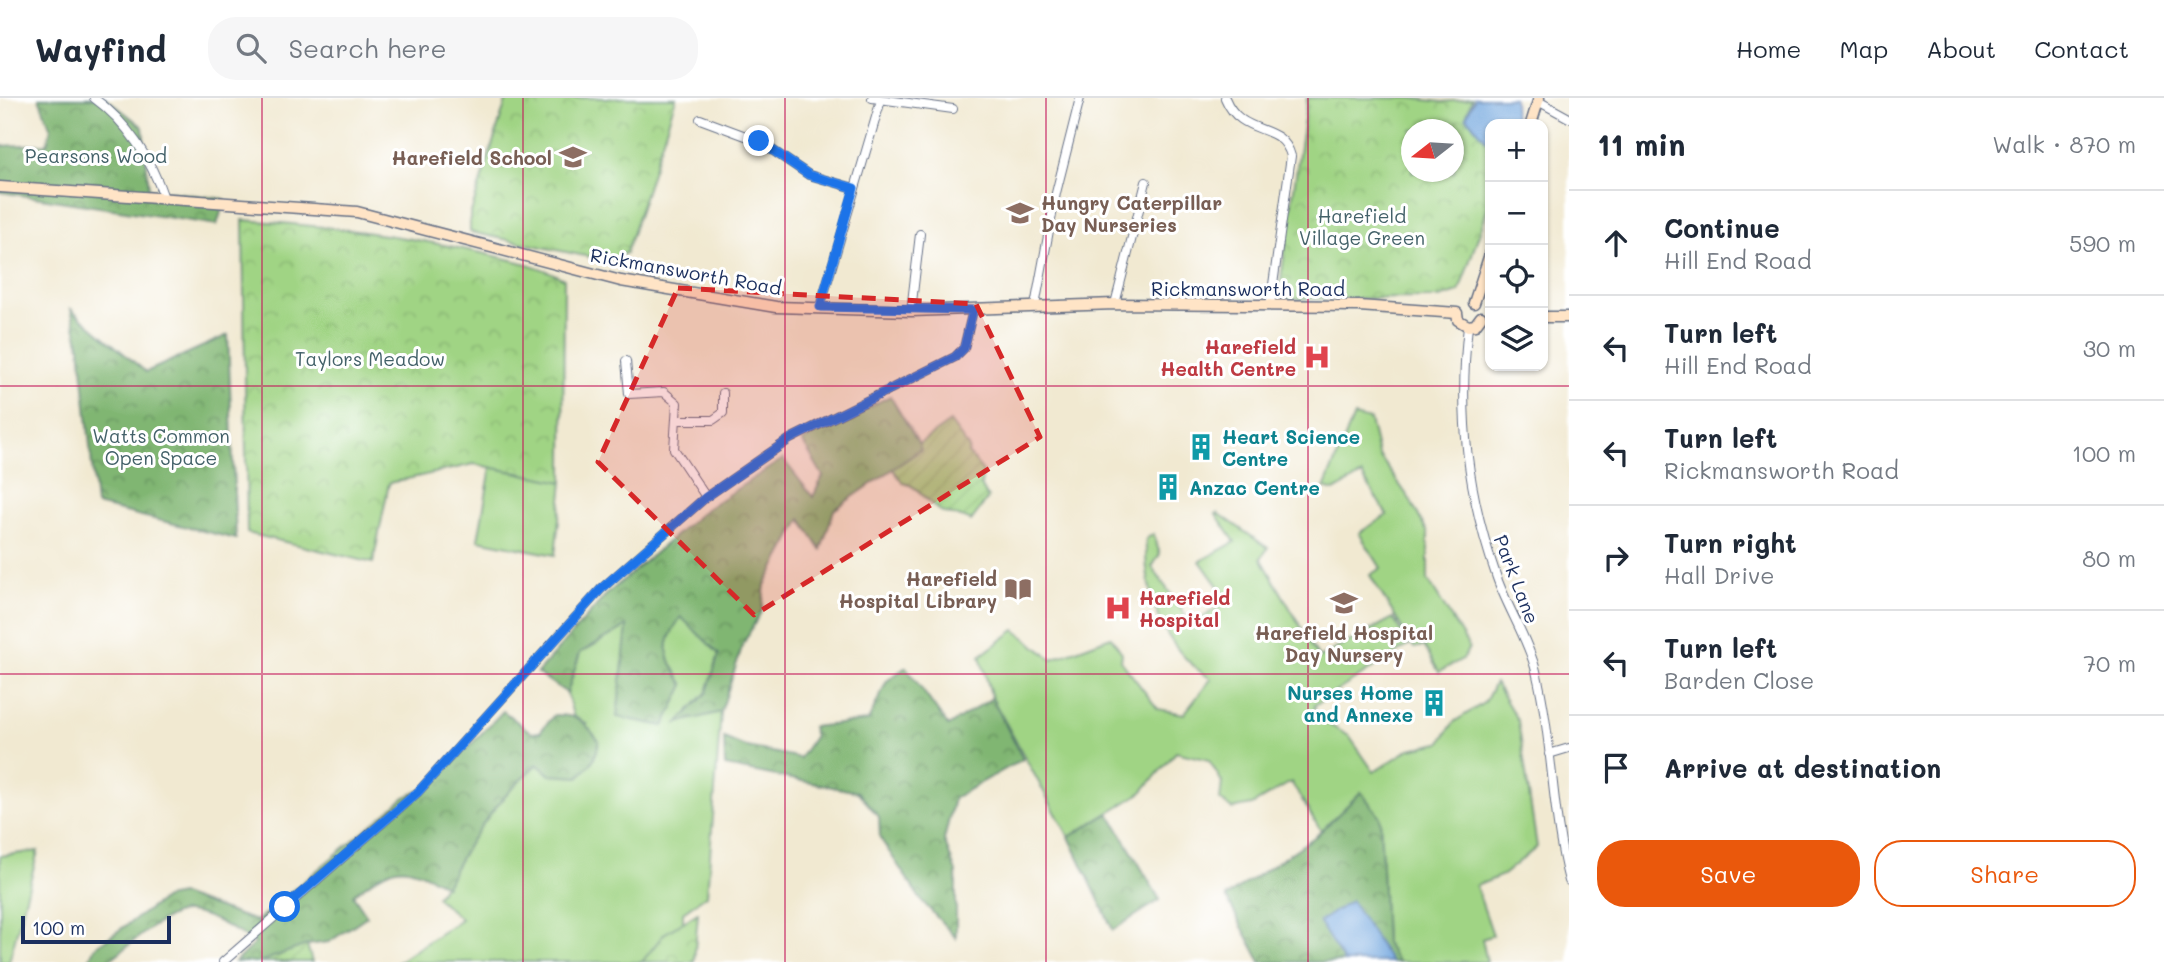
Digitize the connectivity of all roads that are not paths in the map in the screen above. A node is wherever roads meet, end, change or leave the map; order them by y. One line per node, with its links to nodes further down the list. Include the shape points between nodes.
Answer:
1 (94, 98): 13 (street, via 129,131)
2 (1080, 98): 18 (street)
3 (1225, 98): 19 (street, via 1241,122 1278,137 1291,156)
4 (877, 99): 6 (street); 12 (street)
5 (1539, 99): 7 (street); 9 (street)
6 (953, 109)
7 (1569, 118)
8 (700, 119): 12 (street, via 759,141 809,175)
9 (1533, 119)
10 (1146, 182): 17 (street)
11 (0, 187): 13 (street, Rickmansworth Road)
12 (854, 188): 20 (street)
13 (164, 198): 20 (street, Rickmansworth Road, via 357,212 621,281 776,307)
14 (920, 234): 22 (street)
15 (1485, 269): 16 (street)
16 (1474, 303): 23 (street, via 1463,303); 24 (street)
17 (1115, 304): 18 (street, Rickmansworth Road); 19 (street, Rickmansworth Road)
18 (1035, 306): 21 (street, Rickmansworth Road)
19 (1270, 306): 23 (street, Rickmansworth Road)
20 (820, 307): 22 (street, Rickmansworth Road)
21 (973, 310): 22 (street, Rickmansworth Road); 31 (street, via 964,348 955,357 790,439)
22 (911, 311)
23 (1457, 313): 27 (street, via 1458,320)
24 (1485, 317): 27 (street)
25 (1548, 317): 26 (street)
26 (1569, 317)
27 (1468, 326): 33 (street, Park Lane, via 1462,429 1470,477 1497,579 1535,667)
28 (626, 361): 30 (street, via 629,394 664,392 677,403)
29 (723, 394): 30 (street, via 723,413 713,420)
30 (676, 420): 31 (street, via 674,449)
31 (706, 497): 35 (street, via 601,589 418,792)
32 (1569, 748): 33 (street)
33 (1549, 754): 34 (street, Park Lane, via 1559,843)
34 (1569, 881)
35 (223, 962)

